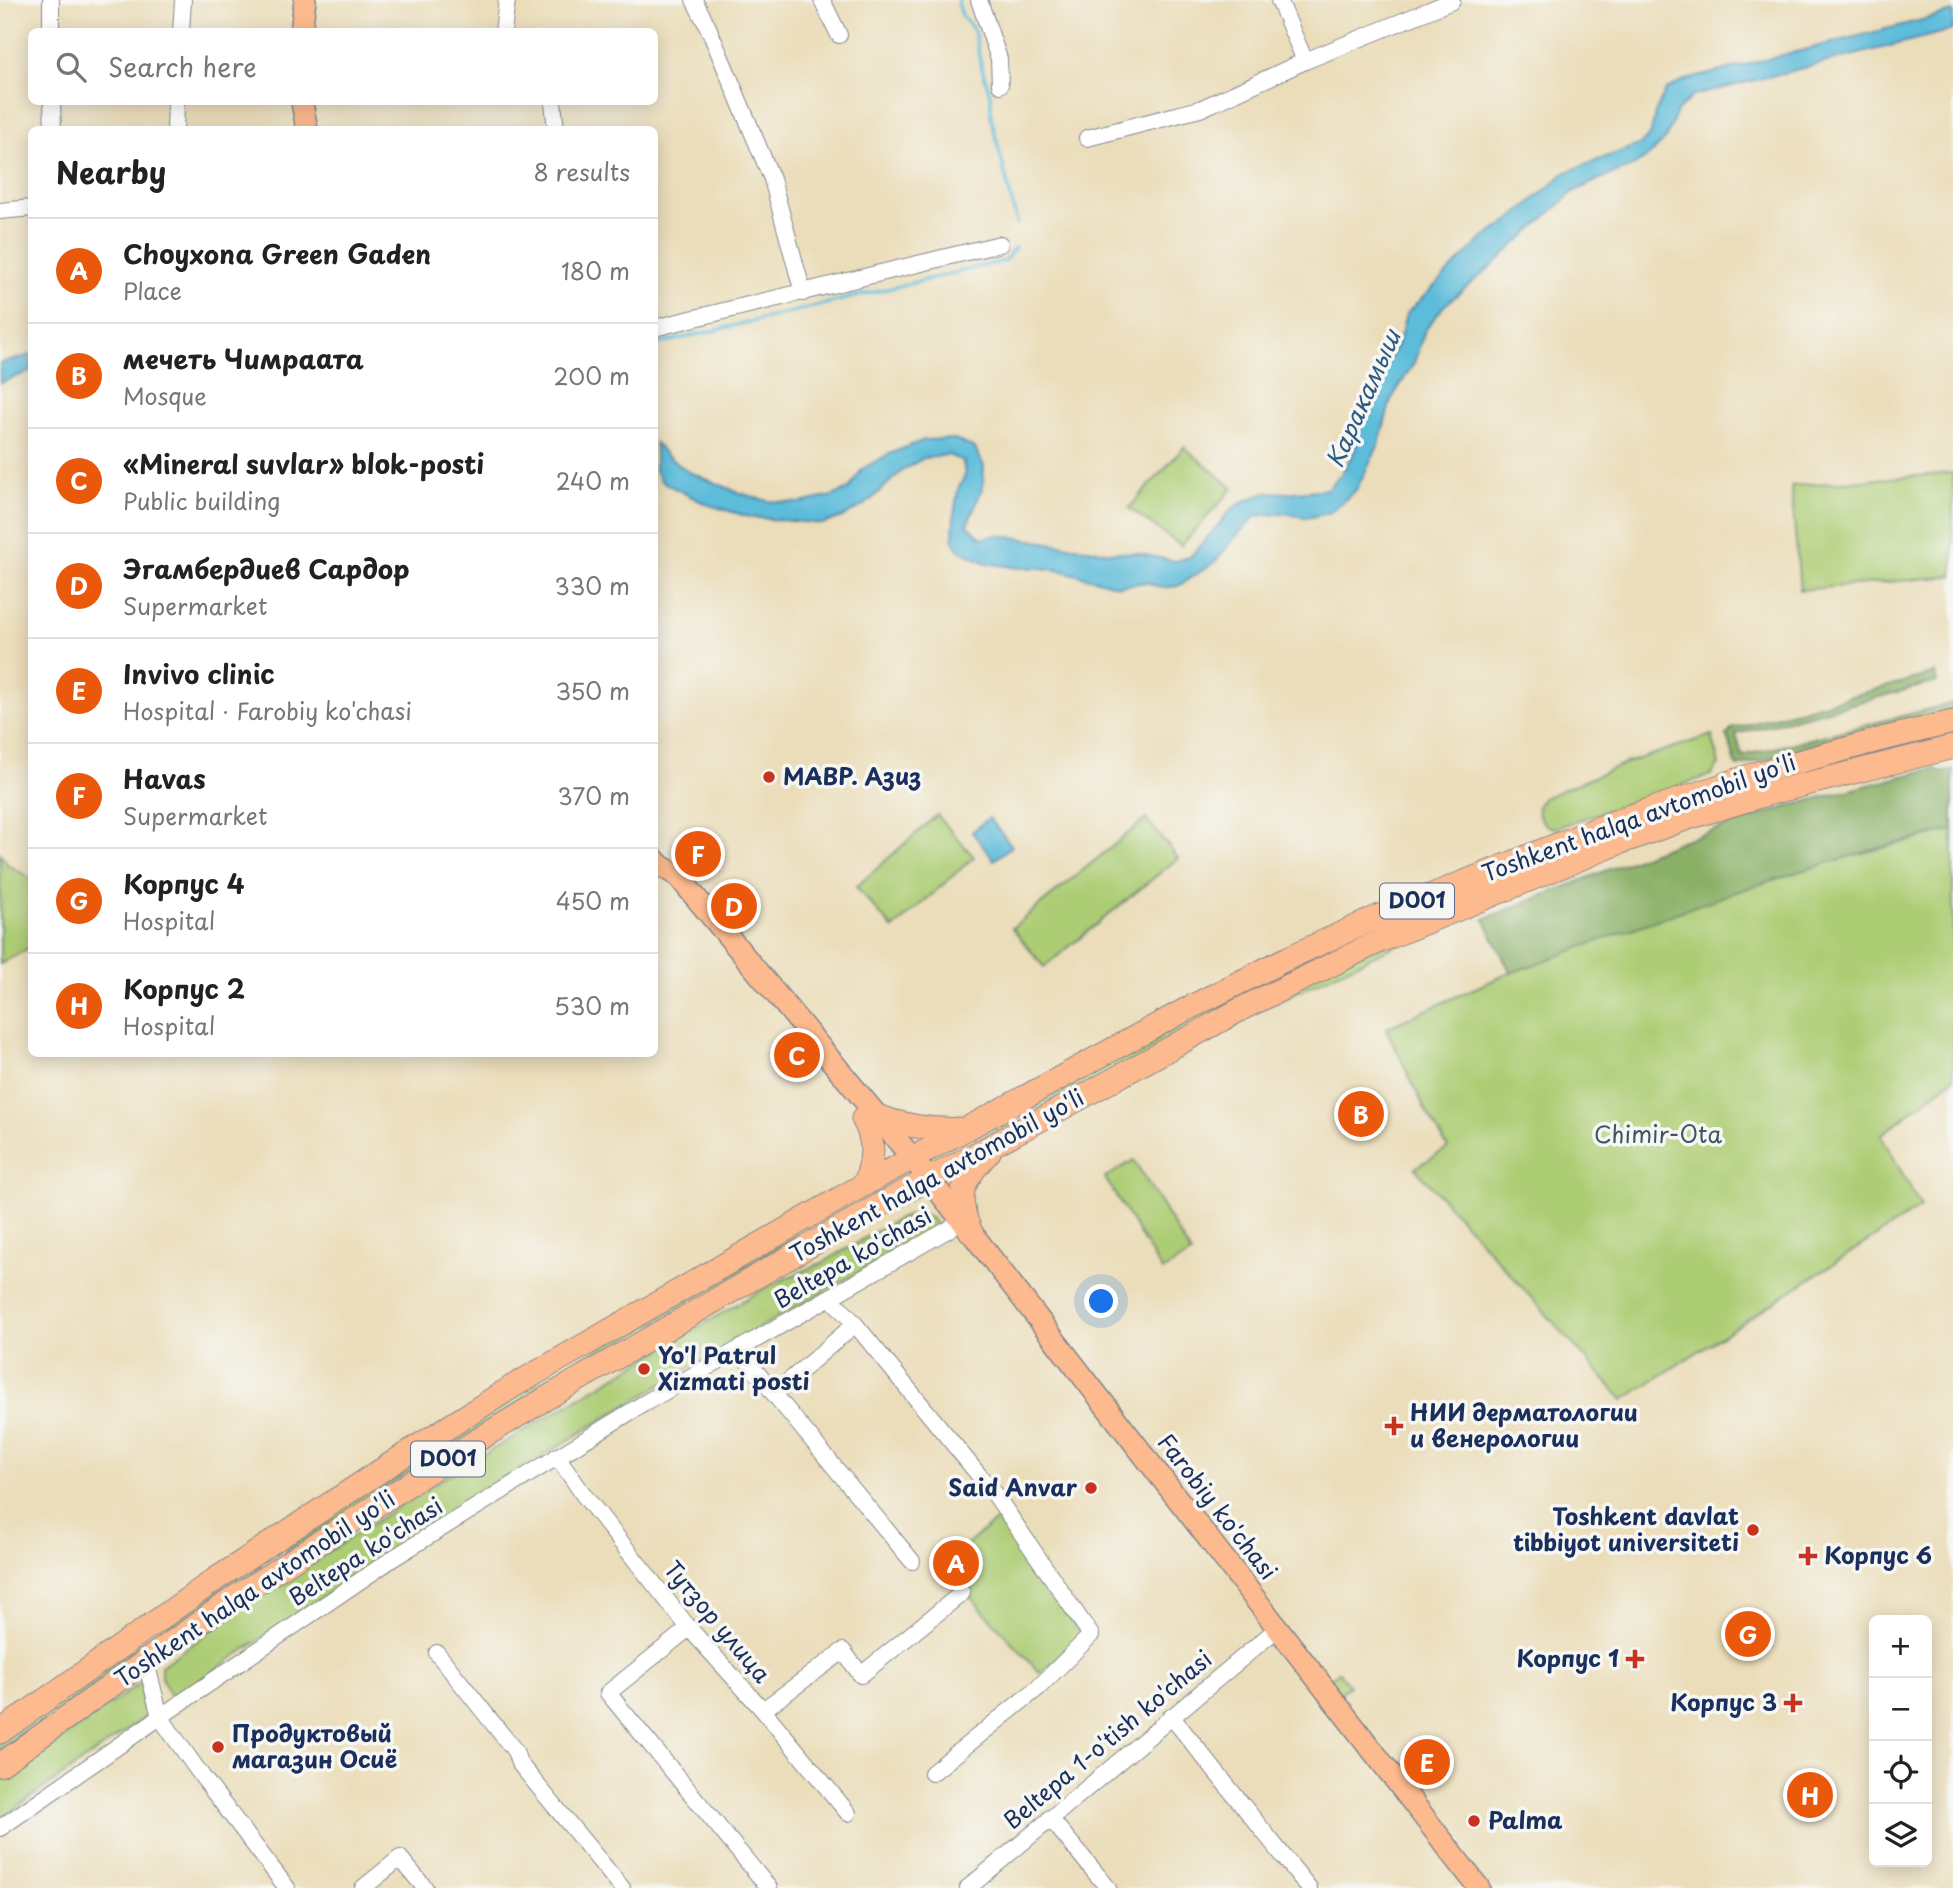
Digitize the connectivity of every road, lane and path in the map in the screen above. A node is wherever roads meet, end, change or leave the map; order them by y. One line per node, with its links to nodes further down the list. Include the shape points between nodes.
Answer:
1 (51, 0): 10 (street)
2 (183, 0): 11 (street)
3 (305, 0): 12 (main road)
4 (507, 0): 13 (street)
5 (694, 0): 29 (street, via 772,179)
6 (822, 0): 14 (street)
7 (979, 0): 16 (street, via 999,58)
8 (1279, 0): 15 (street)
9 (1452, 1): 15 (street)
10 (51, 28)
11 (181, 28)
12 (302, 28)
13 (504, 28)
14 (839, 35)
15 (1305, 61): 25 (street, via 1200,109)
16 (1000, 85)
17 (52, 105): 21 (street)
18 (176, 105): 22 (street)
19 (303, 105): 23 (main road)
20 (553, 105): 24 (street)
21 (53, 126)
22 (175, 126)
23 (306, 126)
24 (556, 126)
25 (1087, 138)
26 (28, 208): 27 (street)
27 (0, 211)
28 (1000, 244): 29 (street)
29 (803, 293): 30 (street)
30 (658, 327)
31 (1953, 722): 33 (highway, Toshkent halqa avtomobil yo'li / D001, via 1821,754)
32 (1953, 747): 33 (highway, Toshkent halqa avtomobil yo'li / D001)
33 (1764, 783): 36 (highway, Toshkent halqa avtomobil yo'li / D001, via 1611,823 1331,938 1185,1010); 37 (highway, Toshkent halqa avtomobil yo'li / D001, via 1691,817 1380,941 1243,1008)
34 (658, 862): 35 (main road, Farobiy ko'chasi, via 678,876)
35 (870, 1117): 36 (highway, via 920,1129); 38 (main road, Farobiy ko'chasi); 40 (highway, via 873,1148)
36 (968, 1129): 38 (highway, Toshkent halqa avtomobil yo'li / D001)
37 (998, 1142): 39 (highway, Toshkent halqa avtomobil yo'li / D001); 41 (highway, via 964,1189)
38 (907, 1162): 39 (main road, Farobiy ko'chasi); 40 (highway, Toshkent halqa avtomobil yo'li / D001)
39 (923, 1182): 41 (main road, Farobiy ko'chasi); 49 (highway, Toshkent halqa avtomobil yo'li / D001, via 545,1399)
40 (865, 1184): 47 (highway, Toshkent halqa avtomobil yo'li / D001, via 515,1385)
41 (961, 1230): 42 (street, Beltepa ko'chasi); 52 (main road, Farobiy ko'chasi)
42 (830, 1297): 43 (street); 44 (street, Beltepa ko'chasi)
43 (855, 1324): 45 (street); 60 (street, via 996,1496 1091,1635 1038,1688)
44 (740, 1348): 45 (street); 46 (street, Beltepa ko'chasi)
45 (774, 1394): 48 (street)
46 (557, 1456): 51 (street, Тутзор улица); 57 (street, Beltepa ko'chasi, via 395,1557)
47 (260, 1550): 49 (highway, via 275,1555); 58 (highway, Toshkent halqa avtomobil yo'li / D001)
48 (912, 1561)
49 (275, 1572): 54 (highway, Toshkent halqa avtomobil yo'li / D001)
50 (962, 1593): 55 (street, via 861,1675 843,1651)
51 (689, 1628): 55 (street, Тутзор улица); 68 (street, via 608,1693)
52 (1272, 1632): 56 (street, Beltepa 1-o'tish ko'chasi); 72 (main road, Farobiy ko'chasi); 73 (main road, Farobiy ko'chasi)
53 (438, 1653): 67 (street, via 515,1751 519,1763)
54 (146, 1662): 57 (street); 59 (highway, Toshkent halqa avtomobil yo'li / D001)
55 (763, 1710): 61 (street, Тутзор улица)
56 (1171, 1716): 62 (street, Beltepa 1-o'tish ko'chasi); 71 (street)
57 (160, 1717): 63 (street, Beltepa ko'chasi); 64 (street)
58 (0, 1732)
59 (0, 1765)
60 (932, 1773)
61 (848, 1813)
62 (1050, 1818): 69 (street, Beltepa 1-o'tish ko'chasi); 70 (street)
63 (0, 1828)
64 (287, 1888)
65 (363, 1888): 66 (street, via 401,1858)
66 (425, 1888)
67 (622, 1888)
68 (769, 1888)
69 (969, 1888)
70 (1108, 1888)
71 (1310, 1888)
72 (1462, 1888)
73 (1479, 1888)

